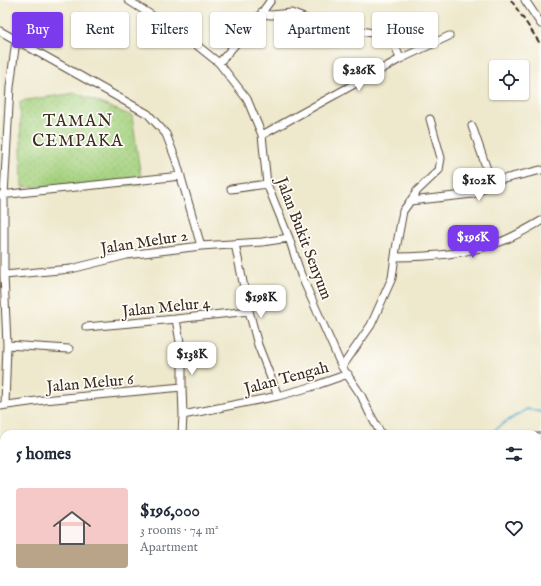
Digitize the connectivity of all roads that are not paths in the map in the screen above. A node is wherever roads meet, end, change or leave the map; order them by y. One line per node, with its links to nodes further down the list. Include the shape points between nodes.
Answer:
1 (128, 0): 14 (street, Jalan Bukit Senyum)
2 (271, 0): 4 (street)
3 (525, 0): 6 (street)
4 (262, 12)
5 (266, 14): 13 (street, via 291,13 309,20 386,36 394,42)
6 (541, 24)
7 (0, 30): 9 (street)
8 (449, 36): 13 (street)
9 (12, 38)
10 (15, 48): 23 (street)
11 (30, 48): 19 (street, via 148,114 166,134)
12 (232, 48): 14 (street)
13 (400, 59): 17 (street)
14 (219, 63): 17 (street, Jalan Bukit Senyum, via 247,98)
15 (430, 119): 24 (street, via 440,158 439,170)
16 (472, 126): 21 (street)
17 (262, 135): 20 (street, Jalan Bukit Senyum)
18 (541, 170): 21 (street, via 495,181)
19 (181, 176): 23 (street); 28 (street)
20 (267, 184): 22 (street); 26 (street, Jalan Bukit Senyum)
21 (492, 184): 24 (street, via 473,194)
22 (231, 189)
23 (2, 195): 30 (street)
24 (410, 201): 29 (street, via 403,211)
25 (541, 221): 29 (street, via 483,247 425,257)
26 (289, 238): 27 (street, Jalan Melur 2); 36 (street, Jalan Bukit Senyum, via 301,275)
27 (236, 244): 28 (street, Jalan Melur 2); 31 (street)
28 (201, 246): 30 (street, Jalan Melur 2, via 127,255 70,269)
29 (395, 257): 36 (street, via 392,278 371,325)
30 (4, 275): 34 (street)
31 (249, 311): 32 (street, Jalan Melur 4); 39 (street, via 258,345)
32 (176, 319): 33 (street, Jalan Melur 4); 38 (street, via 182,354)
33 (86, 327)
34 (7, 345): 35 (street); 40 (street)
35 (69, 349)
36 (342, 368): 37 (street, Jalan Bukit Senyum)
37 (348, 374): 39 (street, Jalan Tengah); 43 (street, Jalan Bukit Senyum)
38 (182, 387): 40 (street, Jalan Melur 6); 41 (street)
39 (278, 396): 41 (street, Jalan Tengah)
40 (3, 405)
41 (184, 415): 42 (street)
42 (182, 430)
43 (379, 430)

